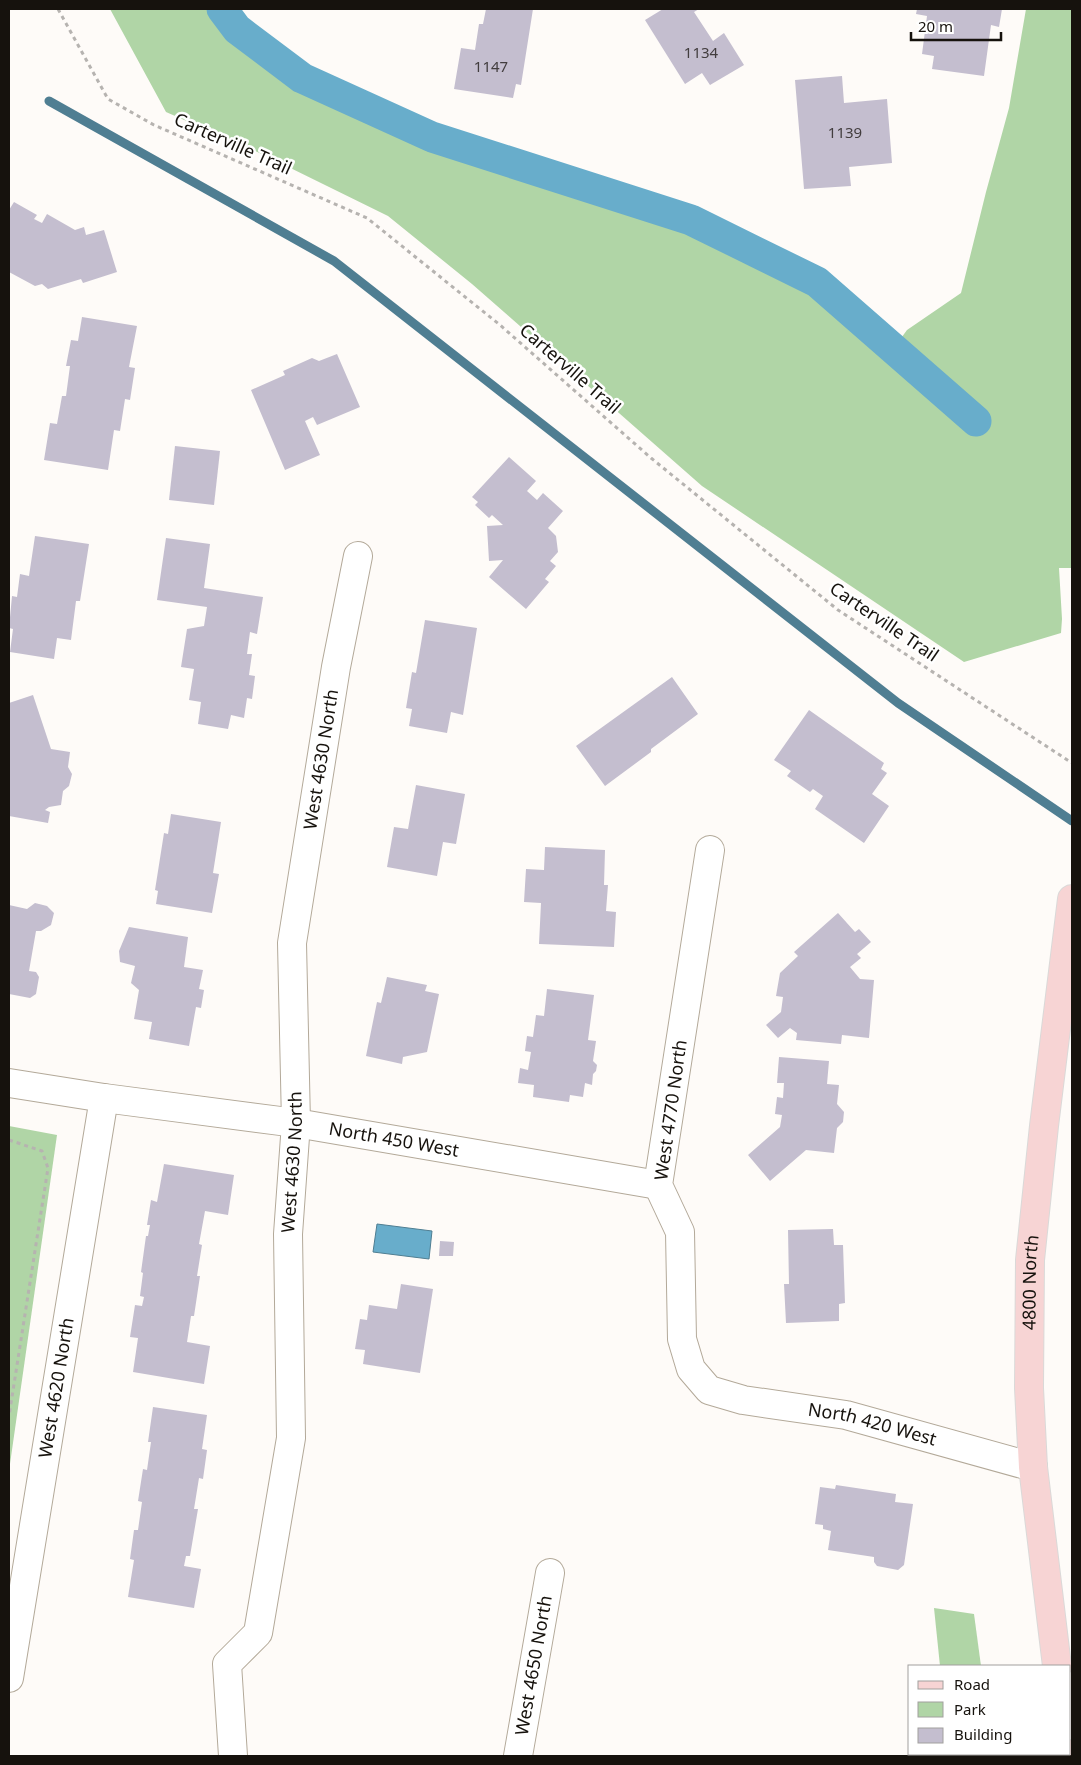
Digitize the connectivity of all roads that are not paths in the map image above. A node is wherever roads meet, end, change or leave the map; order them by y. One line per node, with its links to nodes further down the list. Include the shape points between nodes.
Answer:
1 (358, 556): 6 (street, West 4630 North, via 336,667 292,942)
2 (710, 850): 7 (street, West 4770 North)
3 (1072, 899): 9 (main road, 4800 North, via 1030,1260 1029,1388)
4 (9, 1083): 5 (street, North 450 West)
5 (104, 1098): 6 (street, North 450 West); 12 (street, West 4620 North)
6 (296, 1123): 7 (street, North 450 West); 13 (street, West 4630 North, via 288,1234 291,1438 258,1634 227,1664)
7 (658, 1185): 8 (street, West 4770 North, via 680,1232 682,1338 691,1369)
8 (709, 1390): 9 (street, North 420 West, via 744,1400 846,1415)
9 (1033, 1467): 11 (main road, 4800 North)
10 (550, 1574): 14 (street, West 4650 North)
11 (1057, 1665)
12 (9, 1678)
13 (234, 1756)
14 (518, 1756)

